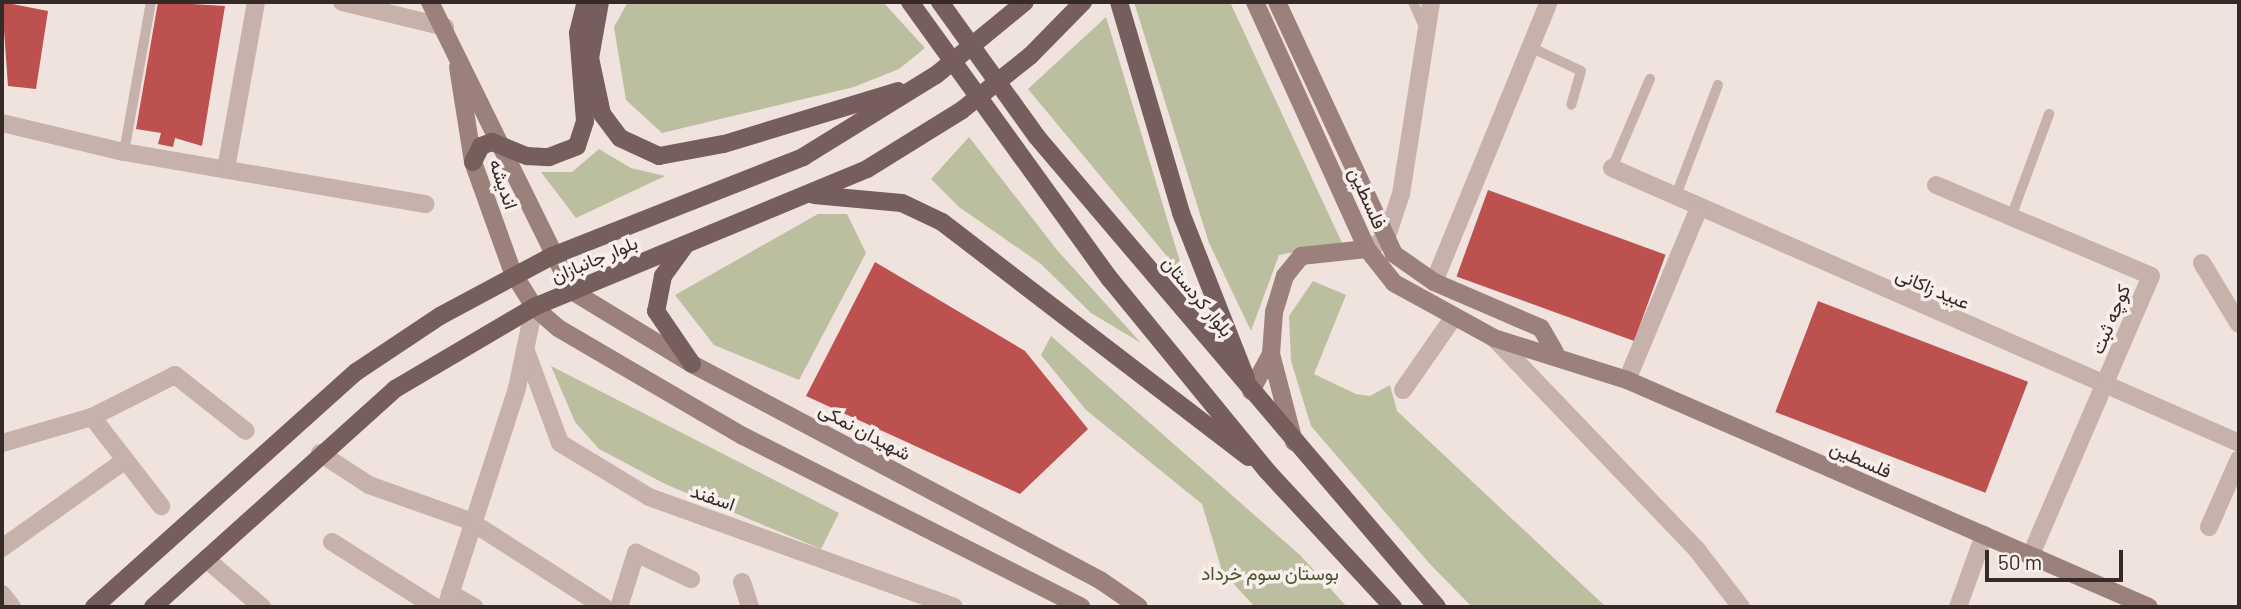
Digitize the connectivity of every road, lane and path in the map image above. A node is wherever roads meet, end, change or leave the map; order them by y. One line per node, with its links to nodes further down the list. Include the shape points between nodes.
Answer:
1 (150, 2): 27 (lane)
2 (256, 2): 30 (street)
3 (342, 2): 17 (street)
4 (430, 2): 17 (street, اندیشه)
5 (586, 2): 26 (main road, via 578,33 585,121 577,146 549,157)
6 (600, 2): 20 (main road, via 590,58 602,114 620,138 659,156 724,144)
7 (910, 2): 65 (main road, via 1110,279)
8 (940, 2): 56 (main road, بلوار کردستان, via 1037,137)
9 (1025, 2): 20 (main road, بلوار جانبازان)
10 (1083, 2): 32 (main road, بلوار جانبازان, via 1030,56 962,110)
11 (1119, 2): 56 (main road, via 1181,213)
12 (1255, 2): 39 (street, فلسطین)
13 (1277, 2): 37 (street, فلسطین)
14 (1413, 2): 18 (lane)
15 (1431, 2): 18 (street)
16 (1549, 2): 19 (street)
17 (445, 27): 26 (street, اندیشه); 28 (street, اندیشه, via 460,75)
18 (1426, 32): 37 (street, via 1408,167)
19 (1530, 47): 23 (lane, via 1581,71); 43 (street)
20 (930, 79): 40 (main road, بلوار جانبازان, via 803,157)
21 (1650, 79): 29 (lane)
22 (1718, 85): 33 (lane)
23 (1571, 105)
24 (2049, 114): 36 (lane)
25 (2, 123): 27 (street)
26 (505, 146): 28 (main road, via 481,146); 40 (street, اندیشه)
27 (124, 152): 30 (street)
28 (472, 162): 42 (street, اندیشه)
29 (1612, 168): 33 (street, عبید زاکانی)
30 (226, 169): 34 (street)
31 (1936, 185): 36 (street, کوچه ثبت)
32 (814, 195): 38 (main road, بلوار جانبازان); 65 (main road, via 902,203 942,222)
33 (1675, 198): 35 (street, عبید زاکانی)
34 (426, 204)
35 (1698, 210): 53 (street); 54 (street, عبید زاکانی)
36 (2011, 217): 54 (street, کوچه ثبت, via 2151,276)
37 (1386, 239): 39 (street); 43 (street, فلسطین, via 1409,268)
38 (687, 243): 44 (main road, بلوار جانبازان); 52 (main road, via 663,275 656,311)
39 (1367, 249): 46 (street, فلسطین, via 1394,283); 51 (street, via 1301,256 1285,276 1274,312)
40 (552, 256): 42 (main road, بلوار جانبازان); 44 (street, اندیشه)
41 (2202, 263): 47 (street)
42 (513, 273): 45 (street, اندیشه); 81 (main road, بلوار جانبازان, via 356,372)
43 (1434, 282): 50 (street, فلسطین, via 1541,328)
44 (572, 291): 45 (main road, بلوار جانبازان); 52 (street, شهیدان نمکی)
45 (534, 307): 49 (street); 62 (main road, بلوار جانبازان, via 375,402); 89 (street, via 616,366 732,430)
46 (1453, 318): 48 (street, فلسطین); 55 (street)
47 (2239, 324)
48 (1494, 338): 50 (street, فلسطین); 93 (street, via 1697,550)
49 (526, 351): 68 (street); 79 (street, اسفند, via 560,443 649,497)
50 (1555, 352): 53 (street, فلسطین)
51 (1271, 354): 56 (street); 61 (street)
52 (692, 364): 90 (street, شهیدان نمکی, via 1100,580)
53 (1627, 380): 70 (street, فلسطین)
54 (2105, 385): 60 (street, عبید زاکانی); 73 (street, کوچه ثبت)
55 (1403, 390)
56 (1251, 391): 61 (main road, بلوار کردستان)
57 (93, 417): 58 (street, via 175,375); 59 (street); 64 (street)
58 (246, 431)
59 (2, 443)
60 (2239, 443)
61 (1295, 448): 92 (main road, بلوار کردستان)
62 (320, 453): 68 (street, via 369,485); 74 (main road, بلوار جانبازان)
63 (2239, 459): 66 (street)
64 (124, 461): 67 (street); 72 (street)
65 (1268, 472): 91 (main road)
66 (2234, 484): 69 (street)
67 (161, 506)
68 (470, 521): 78 (street); 86 (street)
69 (2209, 527)
70 (1984, 535): 73 (street, فلسطین); 94 (street)
71 (332, 542): 84 (street)
72 (2, 548)
73 (2031, 554): 95 (street, فلسطین)
74 (206, 559): 82 (main road, بلوار جانبازان); 83 (street)
75 (691, 579): 87 (street, via 636,553)
76 (742, 582): 88 (street)
77 (2, 594): 80 (street)
78 (448, 600): 85 (street)
79 (954, 606)
80 (12, 607)
81 (94, 607)
82 (153, 607)
83 (262, 607)
84 (435, 607)
85 (474, 607)
86 (604, 607)
87 (619, 607)
88 (750, 607)
89 (1081, 607)
90 (1139, 607)
91 (1393, 607)
92 (1437, 607)
93 (1741, 607)
94 (1958, 607)
95 (2149, 607)

